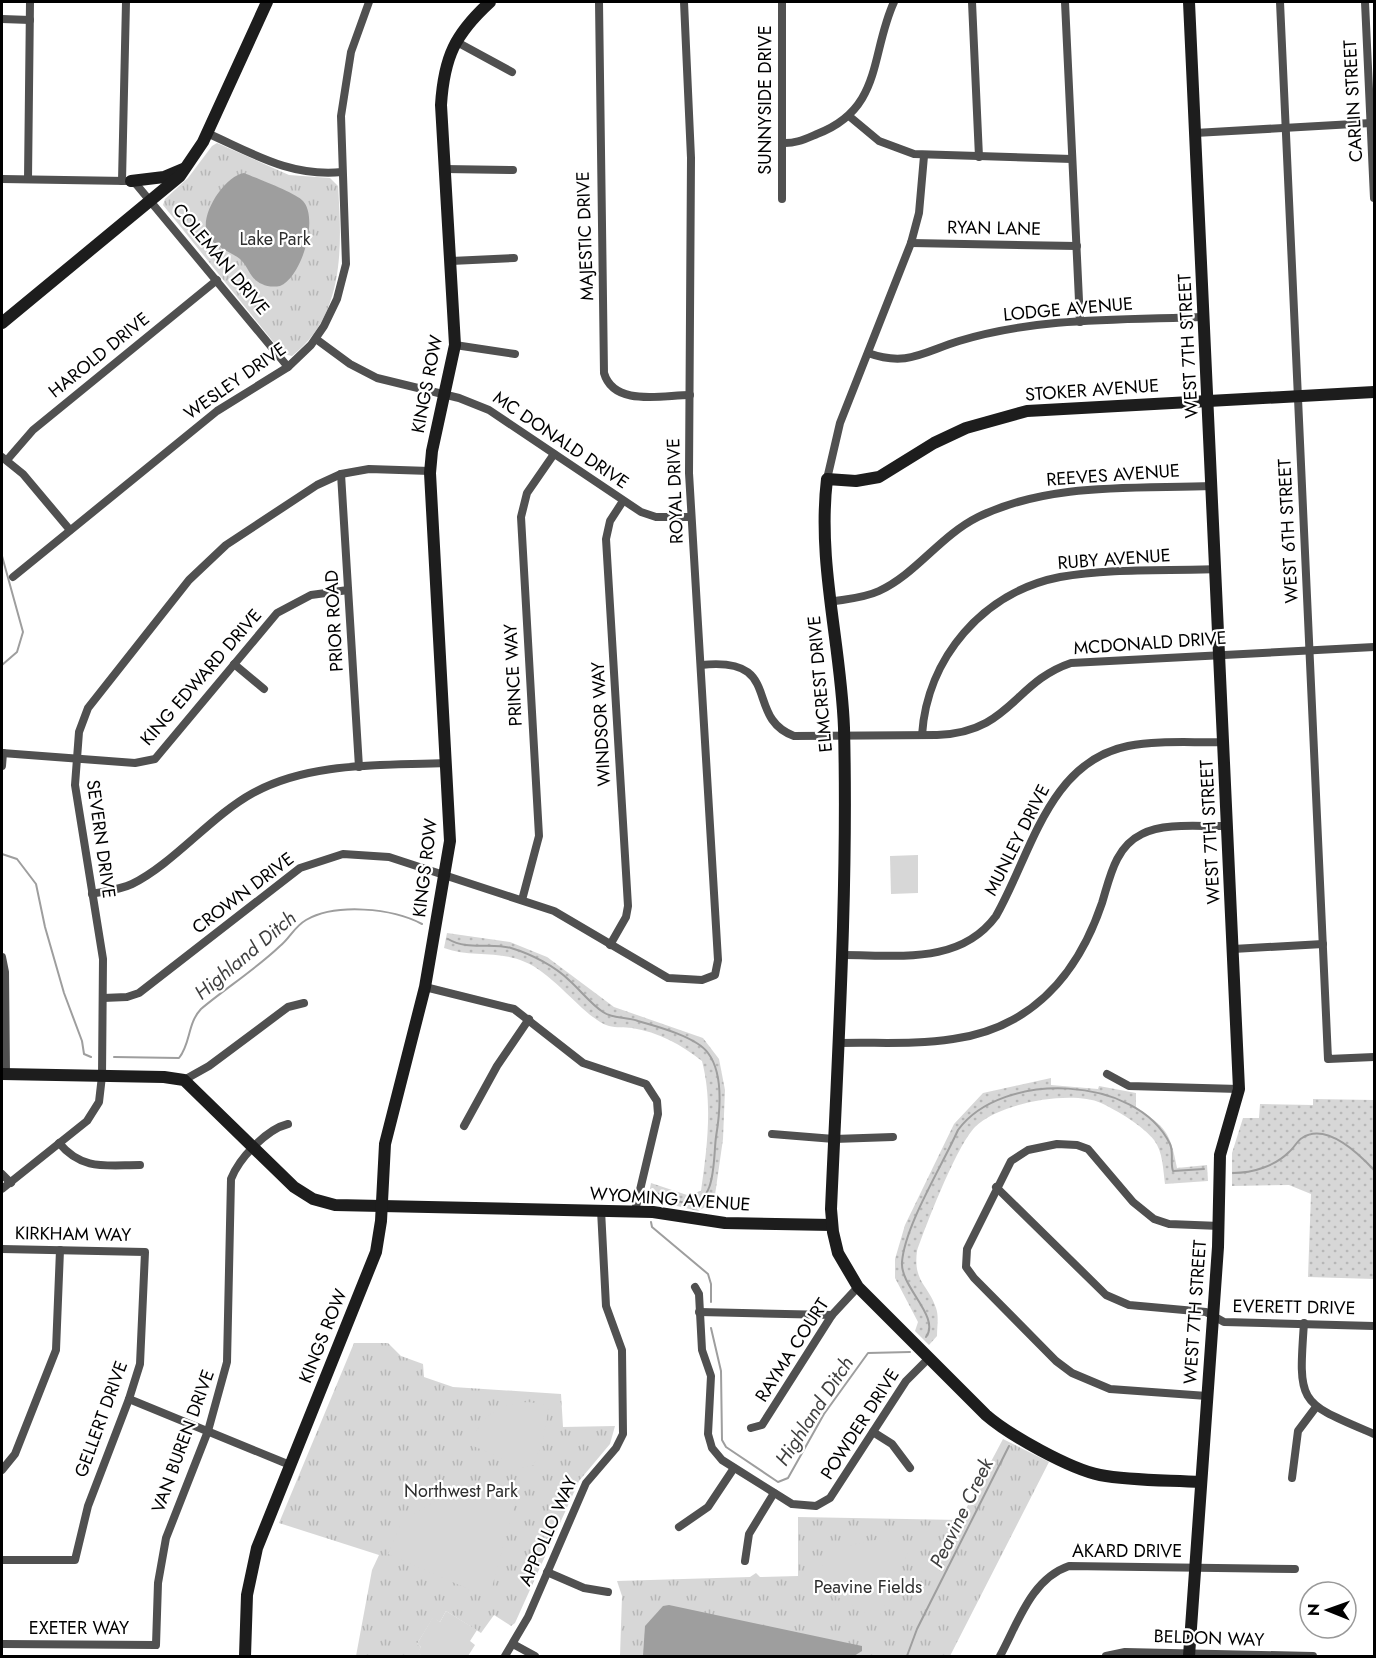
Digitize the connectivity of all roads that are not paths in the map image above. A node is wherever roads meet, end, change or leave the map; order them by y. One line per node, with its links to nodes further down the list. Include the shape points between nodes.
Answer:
1 (30, 2): 16 (street)
2 (126, 2): 34 (street)
3 (267, 2): 22 (main road)
4 (369, 2): 31 (street, WESLEY DRIVE, via 347,69 340,131)
5 (490, 2): 17 (main road, KINGS ROW)
6 (598, 2): 52 (street, MAJESTIC DRIVE, via 604,373 611,387 622,394)
7 (684, 2): 52 (street, ROYAL DRIVE, via 691,159)
8 (782, 2): 24 (street, SUNNYSIDE DRIVE)
9 (894, 2): 19 (street, via 871,82)
10 (972, 2): 26 (street)
11 (1065, 2): 27 (street)
12 (1189, 2): 23 (main road, WEST 7TH STREET)
13 (1280, 2): 21 (street, WEST 6TH STREET)
14 (1365, 2): 20 (street, CARLIN STREET)
15 (2, 19): 16 (street)
16 (30, 20): 33 (street)
17 (455, 41): 18 (street); 29 (main road, KINGS ROW, via 442,90)
18 (512, 72)
19 (849, 116): 24 (street, via 824,132 799,142); 25 (street, via 890,147)
20 (1371, 123): 21 (street); 35 (street, CARLIN STREET)
21 (1287, 127): 23 (street); 54 (street, WEST 6TH STREET)
22 (207, 133): 28 (main road); 31 (street, via 286,168 313,173)
23 (1195, 133): 43 (main road, WEST 7TH STREET)
24 (782, 143): 36 (street, SUNNYSIDE DRIVE)
25 (924, 156): 26 (street); 38 (street, ELMCREST DRIVE, via 920,205)
26 (979, 157): 27 (street)
27 (1072, 159): 39 (street)
28 (186, 167): 34 (main road, via 164,177); 37 (main road)
29 (444, 169): 30 (street); 41 (main road, KINGS ROW)
30 (513, 170)
31 (342, 172): 46 (street, WESLEY DRIVE, via 346,264 337,299)
32 (2, 179): 33 (street)
33 (28, 179): 34 (street)
34 (126, 181): 37 (street, COLEMAN DRIVE, via 140,187)
35 (1374, 198)
36 (782, 199)
37 (150, 201): 42 (street, COLEMAN DRIVE); 45 (main road)
38 (911, 243): 39 (street, RYAN LANE); 48 (street, ELMCREST DRIVE)
39 (1077, 246): 44 (street)
40 (514, 258): 41 (street)
41 (451, 261): 47 (main road, KINGS ROW)
42 (217, 280): 50 (street, COLEMAN DRIVE); 57 (street, HAROLD DRIVE, via 33,430)
43 (1204, 317): 44 (street, LODGE AVENUE); 55 (main road, WEST 7TH STREET)
44 (1080, 322): 48 (street, LODGE AVENUE, via 1003,329 905,360)
45 (2, 323)
46 (316, 339): 50 (street, WESLEY DRIVE); 53 (street, MC DONALD DRIVE, via 377,378)
47 (455, 345): 49 (street); 53 (main road, KINGS ROW)
48 (868, 353): 60 (street, ELMCREST DRIVE, via 840,423)
49 (515, 354)
50 (288, 367): 64 (street, WESLEY DRIVE, via 217,411)
51 (1374, 392): 54 (main road, STOKER AVENUE)
52 (690, 394): 63 (street, ROYAL DRIVE)
53 (445, 395): 56 (street, MC DONALD DRIVE, via 489,410); 58 (main road, KINGS ROW)
54 (1299, 395): 55 (main road, STOKER AVENUE); 70 (street, WEST 6TH STREET)
55 (1208, 401): 60 (main road, STOKER AVENUE, via 1027,411 966,428 879,477 856,481); 61 (main road, WEST 7TH STREET)
56 (554, 454): 62 (street, MC DONALD DRIVE); 86 (street, PRINCE WAY, via 527,493 521,517 539,836)
57 (4, 459): 64 (street, via 23,474)
58 (430, 471): 59 (street, SEVERN DRIVE, via 369,469); 80 (main road, KINGS ROW)
59 (341, 474): 67 (street, PRIOR ROAD); 79 (street, SEVERN DRIVE, via 317,485 226,545 198,570 94,698 81,726)
60 (827, 479): 68 (main road, ELMCREST DRIVE, via 824,544)
61 (1212, 486): 65 (main road, WEST 7TH STREET); 68 (street, REEVES AVENUE, via 1067,492 1015,502 958,529 882,590)
62 (623, 501): 63 (street, MC DONALD DRIVE, via 656,517); 88 (street, WINDSOR WAY, via 610,521 606,539 628,906)
63 (691, 517): 73 (street, ROYAL DRIVE)
64 (70, 530): 66 (street, WESLEY DRIVE)
65 (1216, 569): 71 (main road, WEST 7TH STREET); 75 (street, RUBY AVENUE, via 1065,577 1025,588 1004,599 974,621 946,656 926,701)
66 (13, 577)
67 (348, 590): 72 (street, KING EDWARD DRIVE, via 311,595 287,606 268,622); 82 (street, PRIOR ROAD)
68 (830, 602): 76 (main road, ELMCREST DRIVE)
69 (1374, 647): 70 (street, MCDONALD DRIVE)
70 (1310, 650): 71 (street, MCDONALD DRIVE); 87 (street, WEST 6TH STREET)
71 (1220, 655): 75 (street, MCDONALD DRIVE, via 1071,663 1048,673 1002,714 982,726 960,733); 77 (main road, WEST 7TH STREET)
72 (234, 664): 74 (street); 79 (street, KING EDWARD DRIVE, via 154,759 135,763)
73 (701, 665): 76 (street, MCDONALD DRIVE, via 733,664 748,671 772,719 789,734); 92 (street, ROYAL DRIVE, via 718,960)
74 (264, 689)
75 (922, 735): 76 (street, MCDONALD DRIVE)
76 (844, 737): 90 (main road, ELMCREST DRIVE)
77 (1224, 742): 83 (main road, WEST 7TH STREET); 90 (street, MUNLEY DRIVE, via 1129,746 1082,767 1054,797 996,916 962,946 931,954)
78 (2, 753): 79 (street, KING EDWARD DRIVE); 81 (street)
79 (77, 759): 85 (street, SEVERN DRIVE, via 76,800)
80 (447, 763): 82 (street); 84 (main road, KINGS ROW, via 450,830)
81 (2, 766)
82 (359, 767): 85 (street, via 306,773 270,785 236,804 143,877 120,888)
83 (1227, 826): 89 (main road, WEST 7TH STREET); 97 (street, via 1159,829 1129,843 1114,865 1081,954 1056,987 1021,1015 998,1027 951,1040)
84 (444, 875): 86 (street, CROWN DRIVE); 93 (main road, KINGS ROW); 94 (street, CROWN DRIVE, via 373,854 343,854 315,861 287,876 139,993 127,998)
85 (92, 894): 94 (street, SEVERN DRIVE, via 103,959)
86 (522, 900): 88 (street, CROWN DRIVE, via 554,911)
87 (1323, 944): 89 (street); 98 (street, WEST 6TH STREET, via 1328,1059)
88 (610, 945): 92 (street, CROWN DRIVE, via 668,978 691,981)
89 (1233, 949): 103 (main road, WEST 7TH STREET)
90 (844, 955): 97 (main road, ELMCREST DRIVE)
91 (2, 957): 99 (street)
92 (712, 977)
93 (425, 987): 96 (street, via 506,1005); 116 (main road, KINGS ROW, via 385,1144)
94 (103, 998): 101 (street, SEVERN DRIVE)
95 (304, 1003): 102 (street, via 288,1006 209,1066)
96 (529, 1019): 105 (street); 118 (street, via 583,1063 639,1080 654,1095 657,1119)
97 (839, 1043): 108 (main road, ELMCREST DRIVE)
98 (1374, 1057)
99 (4, 1074): 101 (main road)
100 (1107, 1074): 103 (street, via 1129,1086)
101 (102, 1076): 102 (main road); 109 (street, SEVERN DRIVE, via 96,1110)
102 (184, 1080): 110 (main road, WYOMING AVENUE)
103 (1239, 1089): 120 (main road, WEST 7TH STREET, via 1220,1155)
104 (288, 1124): 110 (street, VAN BUREN DRIVE, via 276,1127)
105 (464, 1126)
106 (772, 1134): 108 (street)
107 (893, 1137): 108 (street)
108 (834, 1139): 119 (main road, ELMCREST DRIVE)
109 (59, 1143): 111 (street, via 68,1155 82,1163); 113 (street, SEVERN DRIVE)
110 (255, 1148): 116 (main road, WYOMING AVENUE, via 294,1187 313,1199 335,1205); 136 (street, VAN BUREN DRIVE, via 237,1166 231,1179 227,1362)
111 (140, 1165)
112 (2, 1174): 113 (street)
113 (10, 1183): 115 (street, SEVERN DRIVE)
114 (996, 1187): 120 (street, via 1006,1167 1022,1152 1057,1144 1077,1145 1093,1154 1133,1202 1154,1219 1169,1224); 128 (street, EVERETT DRIVE, via 1113,1300 1202,1311); 132 (street, via 967,1249 966,1267 1056,1361 1081,1378 1110,1389)
115 (2, 1189)
116 (381, 1206): 117 (main road, WYOMING AVENUE); 139 (main road, KINGS ROW, via 373,1261)
117 (601, 1210): 118 (main road, WYOMING AVENUE); 151 (street, APPOLLO WAY, via 606,1306 622,1350 623,1434 586,1483)
118 (635, 1211): 119 (main road, WYOMING AVENUE, via 725,1223)
119 (832, 1225): 125 (main road, via 838,1253)
120 (1220, 1226): 128 (main road, WEST 7TH STREET)
121 (2, 1249): 122 (street, KIRKHAM WAY)
122 (60, 1250): 123 (street, KIRKHAM WAY); 142 (street, via 56,1350 15,1454)
123 (145, 1251): 133 (street, GELLERT DRIVE, via 143,1346)
124 (695, 1287): 126 (street, POWDER DRIVE)
125 (858, 1287): 127 (street, RAYMA COURT); 131 (main road)
126 (699, 1312): 127 (street); 141 (street, POWDER DRIVE, via 702,1350 711,1376 709,1442 717,1455)
127 (832, 1315): 135 (street, RAYMA COURT, via 762,1425)
128 (1213, 1317): 129 (street, EVERETT DRIVE, via 1224,1322); 132 (main road, WEST 7TH STREET)
129 (1304, 1323): 130 (street, EVERETT DRIVE); 134 (street, via 1301,1382)
130 (1374, 1326)
131 (929, 1358): 137 (street, POWDER DRIVE, via 906,1381); 144 (main road, via 995,1423 1081,1469 1106,1476)
132 (1207, 1396): 144 (main road, WEST 7TH STREET)
133 (129, 1399): 136 (street); 147 (street, GELLERT DRIVE, via 88,1506 75,1560)
134 (1316, 1407): 138 (street); 143 (street, via 1298,1431)
135 (751, 1428)
136 (208, 1431): 139 (street); 155 (street, VAN BUREN DRIVE, via 166,1538 158,1583)
137 (873, 1432): 140 (street, via 892,1444); 145 (street, POWDER DRIVE, via 835,1492 823,1503 800,1507)
138 (1374, 1434)
139 (290, 1465): 156 (main road, KINGS ROW, via 251,1569)
140 (910, 1467)
141 (734, 1468): 145 (street, POWDER DRIVE); 146 (street, via 708,1507)
142 (2, 1470)
143 (1292, 1478)
144 (1201, 1482): 149 (main road, WEST 7TH STREET)
145 (774, 1493): 148 (street, via 749,1534)
146 (679, 1527)
147 (2, 1560)
148 (745, 1561)
149 (1195, 1568): 150 (street, AKARD DRIVE); 159 (street, AKARD DRIVE, via 1079,1565 1059,1569 1035,1590); 161 (main road, WEST 7TH STREET)
150 (1295, 1569)
151 (547, 1572): 152 (street, via 584,1588); 154 (street, APPOLLO WAY)
152 (608, 1592)
153 (2, 1644): 155 (street, EXETER WAY)
154 (513, 1644): 157 (street, APPOLLO WAY); 158 (street)
155 (156, 1645)
156 (245, 1656)
157 (505, 1656)
158 (535, 1656)
159 (1000, 1656)
160 (1106, 1656): 161 (street, BELDON WAY, via 1125,1652)
161 (1189, 1656): 162 (street, BELDON WAY)
162 (1313, 1656)

